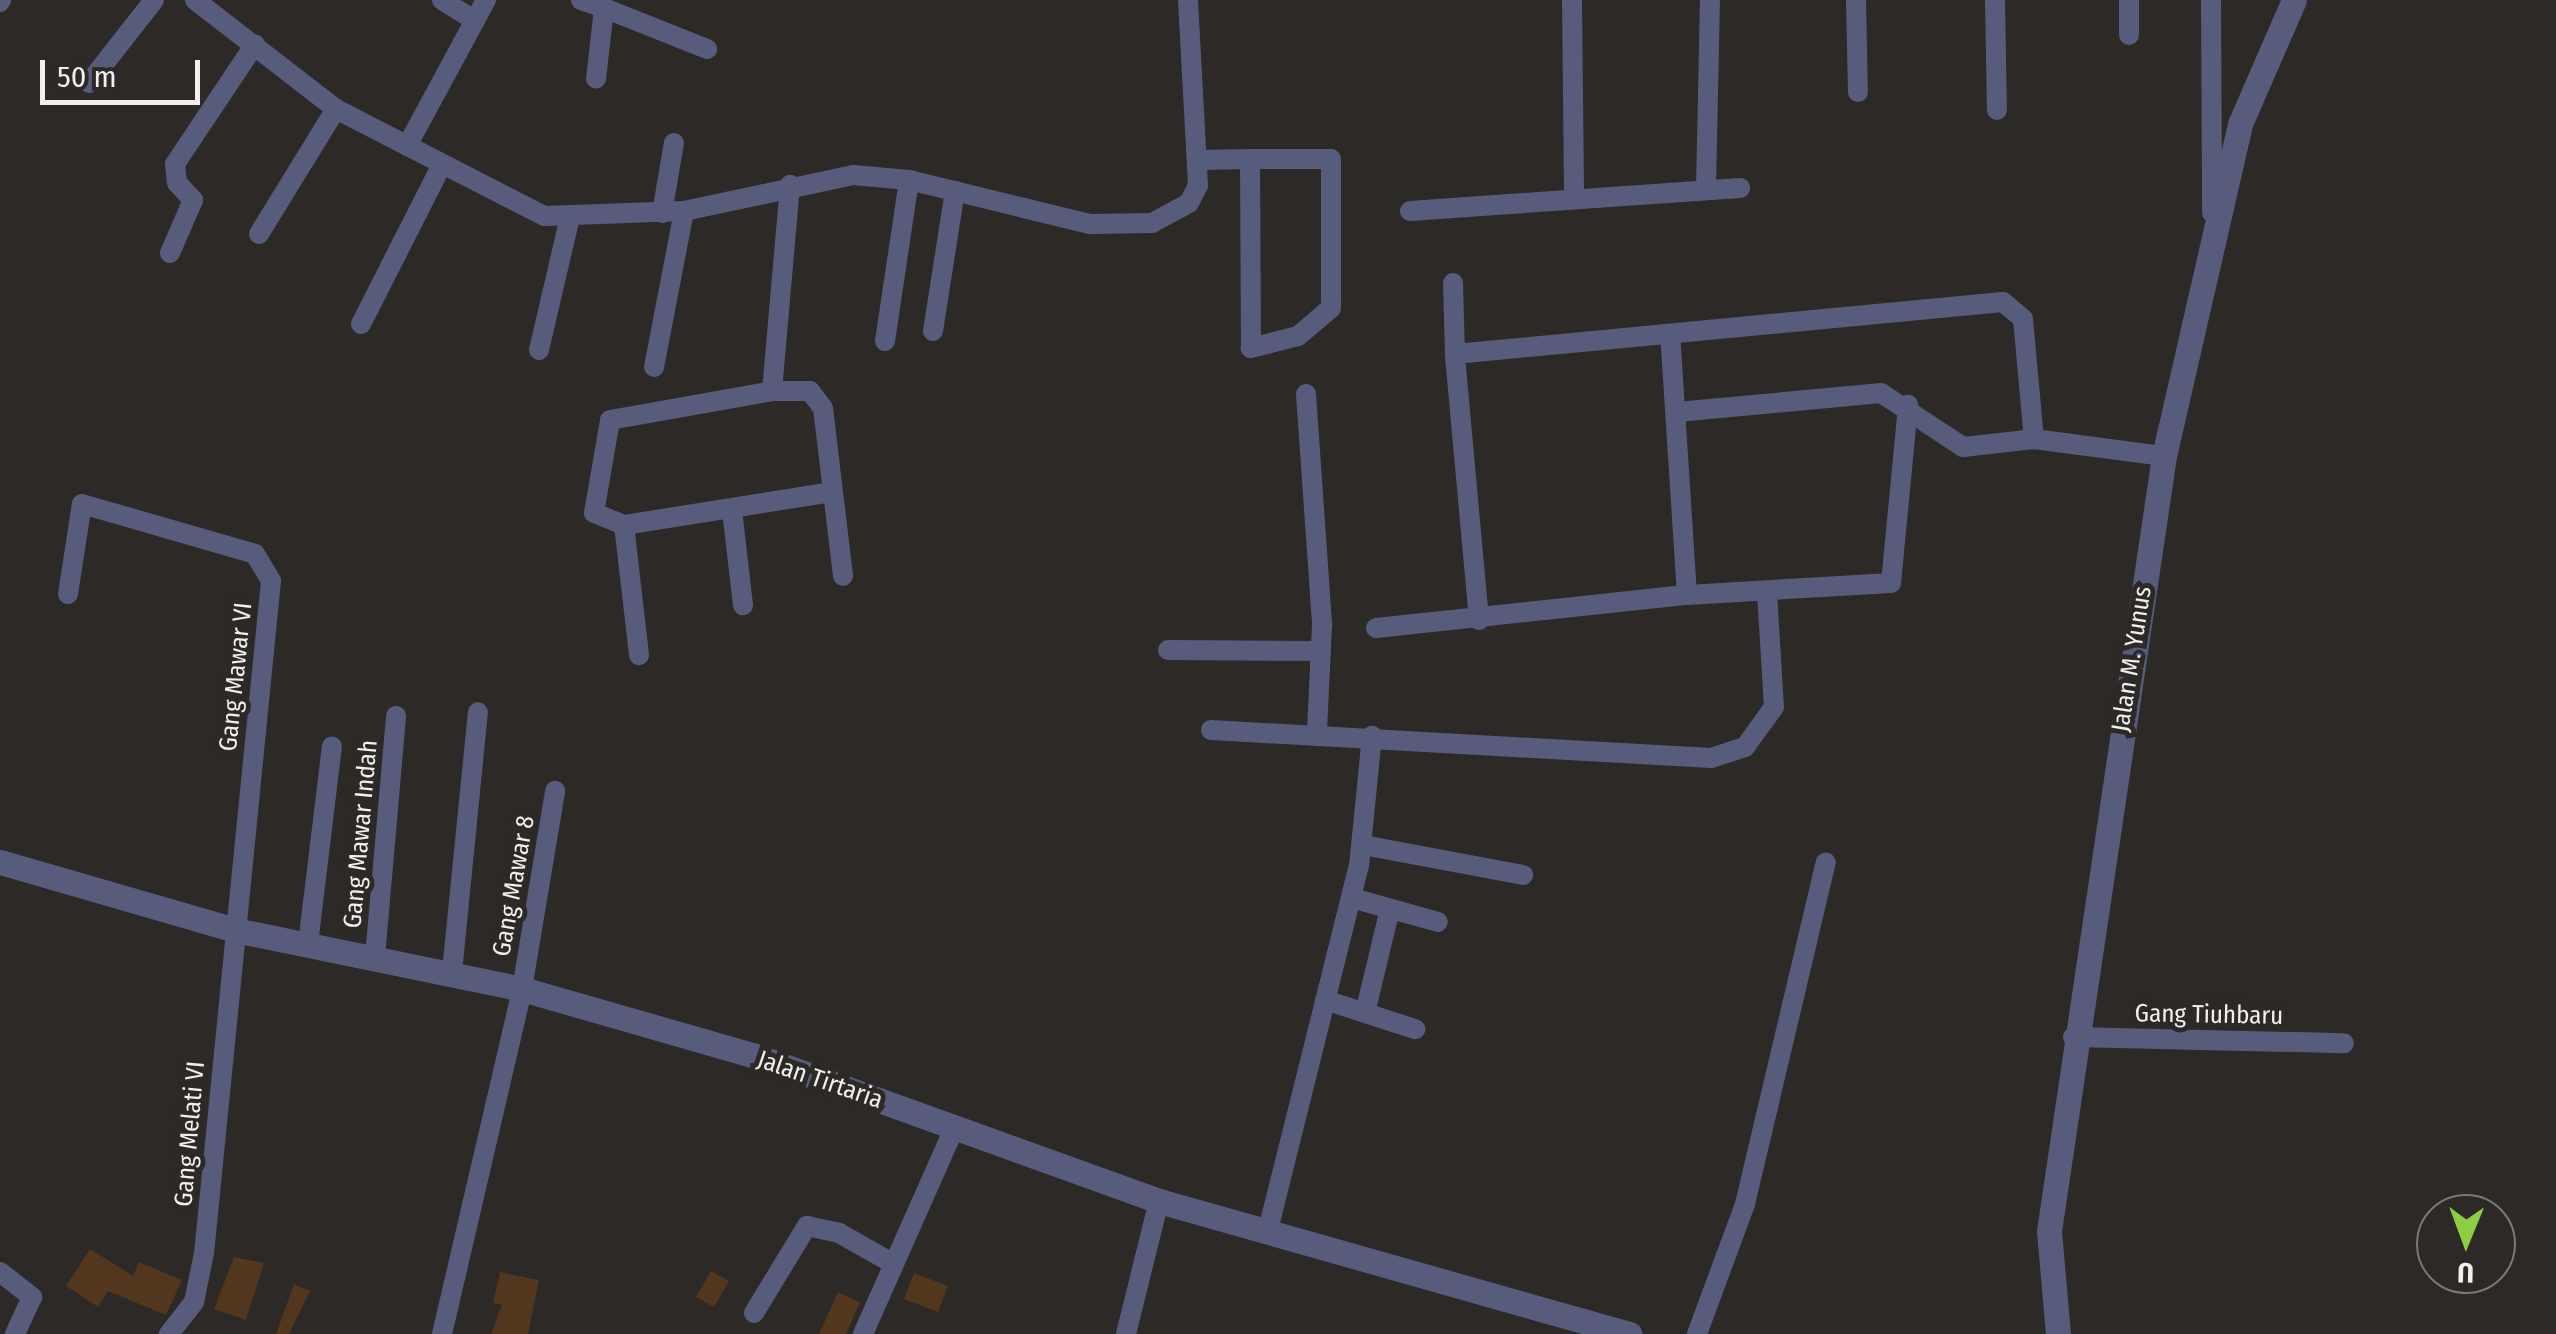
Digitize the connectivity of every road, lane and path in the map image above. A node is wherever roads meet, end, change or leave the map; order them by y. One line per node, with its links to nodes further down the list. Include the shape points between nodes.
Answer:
1 (154, 0): 20 (street)
2 (195, 0): 17 (street)
3 (442, 0): 15 (street)
4 (486, 0): 15 (street)
5 (581, 0): 14 (street)
6 (1188, 0): 26 (street)
7 (1572, 0): 34 (street)
8 (1710, 0): 32 (street)
9 (1856, 0): 21 (street)
10 (1995, 0): 23 (street)
11 (2129, 0): 16 (street)
12 (2211, 0): 40 (street)
13 (2294, 0): 40 (street, Jalan M. Yunus, via 2240,124)
14 (604, 8): 18 (street); 19 (street)
15 (475, 20): 25 (street)
16 (2128, 35)
17 (255, 44): 22 (street); 41 (street, via 175,164 177,183 193,200)
18 (707, 49)
19 (596, 79)
20 (89, 83)
21 (1858, 92)
22 (336, 109): 25 (street); 39 (street)
23 (1997, 110)
24 (674, 143): 37 (street)
25 (408, 146): 28 (street)
26 (1201, 160): 27 (street); 33 (street, via 1188,203 1152,223 1090,224)
27 (1250, 160): 27 (street, via 1330,160 1332,295 1322,319 1298,336 1251,348)
28 (441, 166): 38 (street); 43 (street)
29 (909, 180): 30 (street, via 853,176); 33 (street); 46 (street)
30 (790, 185): 35 (street); 50 (street)
31 (1740, 188): 32 (street)
32 (1706, 190): 34 (street)
33 (955, 191): 44 (street)
34 (1574, 198): 36 (street)
35 (684, 211): 37 (street); 49 (street)
36 (1410, 211)
37 (662, 213): 38 (street)
38 (569, 221): 47 (street)
39 (259, 234)
40 (2213, 243): 55 (street, Jalan M. Yunus)
41 (170, 253)
42 (1453, 283): 48 (street)
43 (361, 324)
44 (933, 332)
45 (1670, 335): 48 (street); 53 (street); 54 (street, via 2014,305 2023,319)
46 (885, 341)
47 (539, 350)
48 (1455, 354): 64 (street)
49 (654, 367)
50 (772, 391): 56 (street, via 810,392 818,399); 58 (street, via 610,420 594,513)
51 (1306, 394): 67 (street)
52 (1908, 404): 53 (street, via 1881,393); 54 (street, via 1954,445); 60 (street, via 1891,582)
53 (1677, 412): 62 (street)
54 (2034, 439): 55 (street)
55 (2164, 456): 91 (street, Jalan M. Yunus)
56 (832, 492): 57 (street); 59 (street)
57 (732, 510): 58 (street); 63 (street)
58 (624, 525): 68 (street)
59 (843, 576)
60 (1767, 592): 62 (street); 73 (street, via 1774,707 1744,748 1711,758)
61 (68, 594): 83 (street, Gang Mawar VI, via 82,504 255,554 269,570)
62 (1688, 595): 64 (street)
63 (743, 605)
64 (1478, 620): 65 (street)
65 (1376, 628)
66 (1168, 650): 67 (street)
67 (1321, 651): 72 (street)
68 (639, 655)
69 (478, 712): 86 (street)
70 (396, 716): 85 (street, Gang Mawar Indah)
71 (1211, 730): 72 (street)
72 (1316, 733): 73 (street)
73 (1372, 736): 76 (street)
74 (332, 746): 84 (street)
75 (556, 790): 87 (street, Gang Mawar 8)
76 (1363, 844): 79 (street); 80 (street)
77 (0, 862): 83 (street, Jalan Tirtaria)
78 (1826, 862): 105 (street, via 1745,1204)
79 (1523, 874)
80 (1352, 898): 81 (street); 88 (street)
81 (1390, 909): 82 (street); 89 (street)
82 (1438, 922)
83 (234, 930): 84 (street, Jalan Tirtaria); 99 (street, Gang Melati VI, via 200,1280)
84 (308, 944): 85 (street, Jalan Tirtaria)
85 (375, 957): 86 (street, Jalan Tirtaria)
86 (452, 972): 87 (street, Jalan Tirtaria)
87 (522, 989): 93 (street, Jalan Tirtaria, via 762,1058); 101 (street, Gang Mawar 8)
88 (1326, 1000): 89 (street); 95 (street)
89 (1366, 1013): 90 (street)
90 (1415, 1029)
91 (2073, 1037): 92 (street, Gang Tiuhbaru); 106 (street, Jalan M. Yunus, via 2048,1231)
92 (2344, 1043)
93 (954, 1129): 94 (street, Jalan Tirtaria); 96 (street)
94 (1159, 1201): 95 (street, Jalan Tirtaria); 103 (street)
95 (1267, 1234): 104 (street, Jalan Tirtaria)
96 (892, 1263): 98 (street, via 839,1233 807,1226); 102 (street)
97 (0, 1272): 100 (street, via 32,1296)
98 (754, 1313)
99 (173, 1333)
100 (15, 1334)
101 (442, 1334)
102 (863, 1334)
103 (1126, 1334)
104 (1630, 1334)
105 (1697, 1334)
106 (2058, 1334)

